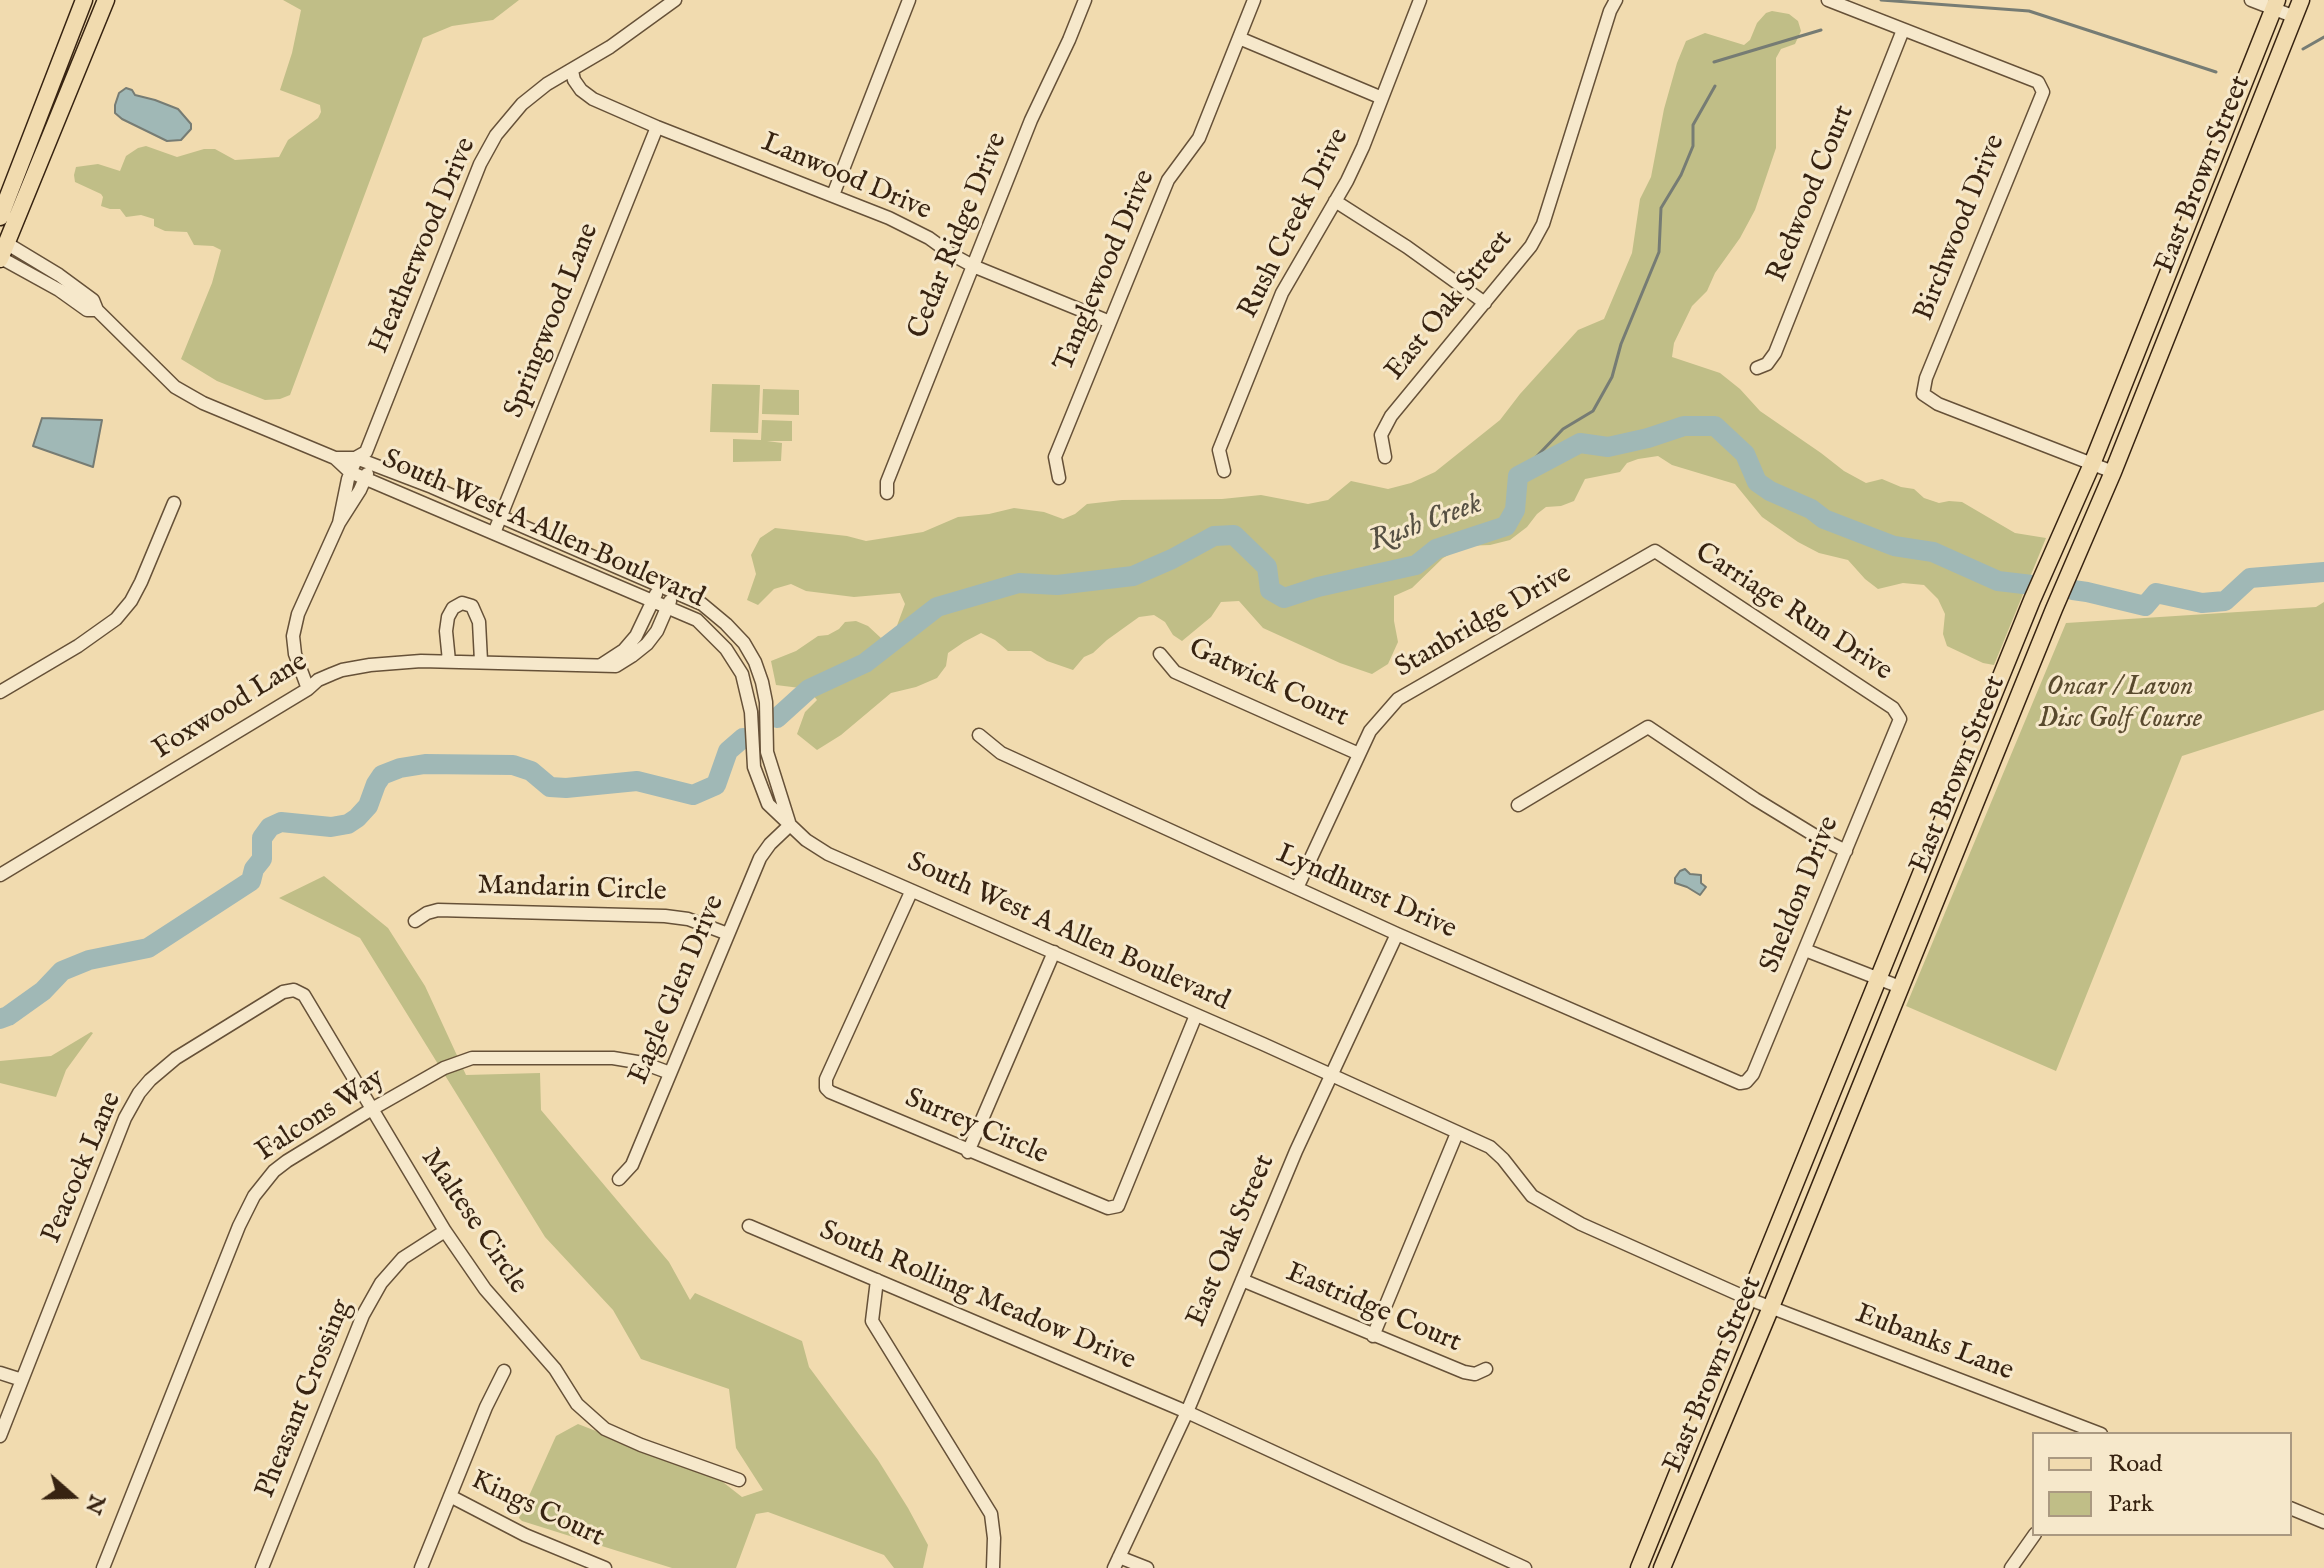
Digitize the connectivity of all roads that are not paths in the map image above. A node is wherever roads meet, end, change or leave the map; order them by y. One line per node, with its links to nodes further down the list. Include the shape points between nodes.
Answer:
1 (84, 0): 17 (main road)
2 (106, 0): 19 (main road)
3 (675, 0): 16 (street, Heatherwood Drive)
4 (909, 0): 21 (street)
5 (1085, 0): 25 (street, Cedar Ridge Drive)
6 (1254, 0): 15 (street, Tanglewood Drive)
7 (1420, 0): 18 (street, Rush Creek Drive)
8 (1616, 0): 26 (street, East Oak Street, via 1543,224)
9 (1828, 0): 14 (street)
10 (2251, 0): 12 (street)
11 (2301, 0): 13 (main road, East Brown Street)
12 (2275, 4): 13 (street); 27 (main road, East Brown Street)
13 (2295, 17): 28 (main road, East Brown Street)
14 (1903, 30): 30 (street, Redwood Court, via 1775,353); 34 (street, Birchwood Drive, via 2038,82 2043,92 1923,394)
15 (1239, 38): 18 (street); 29 (street, Tanglewood Drive, via 1199,138 1168,180)
16 (572, 71): 20 (street, Lanwood Drive, via 593,99); 33 (street, Heatherwood Drive, via 522,104 484,156)
17 (47, 95): 19 (main road); 23 (main road)
18 (1382, 98): 22 (street, Rush Creek Drive)
19 (65, 102): 24 (main road)
20 (657, 127): 21 (street, Lanwood Drive); 42 (street, Springwood Lane)
21 (833, 195): 25 (street, Lanwood Drive, via 929,238)
22 (1335, 201): 26 (street); 35 (street, Rush Creek Drive, via 1282,293 1219,450)
23 (0, 217)
24 (1, 252): 32 (street, via 87,310 97,310 175,387)
25 (973, 266): 29 (street, Lanwood Drive); 40 (street, Cedar Ridge Drive)
26 (1485, 303): 31 (street, East Oak Street, via 1391,416 1381,435)
27 (2153, 311): 28 (main road); 34 (main road, East Brown Street)
28 (2175, 319): 37 (main road, East Brown Street)
29 (1110, 322): 39 (street, Tanglewood Drive, via 1055,457)
30 (1757, 368)
31 (1385, 457)
32 (335, 458): 33 (street); 36 (street, South West A Allen Boulevard)
33 (364, 458): 36 (street, Heatherwood Drive); 38 (street, Heatherwood Drive); 42 (street, South West A Allen Boulevard)
34 (2092, 464): 37 (street); 71 (main road, East Brown Street)
35 (1224, 471)
36 (350, 472): 38 (street, South West A Allen Boulevard); 43 (street, Heatherwood Drive)
37 (2113, 472): 72 (main road, East Brown Street)
38 (365, 478): 43 (street, Heatherwood Drive); 44 (street, South West A Allen Boulevard)
39 (1059, 478)
40 (887, 493)
41 (174, 503): 55 (street, via 141,582 116,619)
42 (501, 516): 44 (street, Springwood Lane); 46 (street, South West A Allen Boulevard)
43 (339, 523): 56 (street, Heatherwood Drive, via 293,636)
44 (494, 533): 48 (street, South West A Allen Boulevard)
45 (1655, 551): 57 (street, Carriage Run Drive, via 1893,708); 59 (street, Stanbridge Drive, via 1398,699 1370,731)
46 (659, 585): 47 (street, South West A Allen Boulevard); 48 (street)
47 (673, 591): 49 (street, Foxwood Lane); 61 (street, South West A Allen Boulevard, via 702,604 726,624 755,662 766,702 768,760)
48 (653, 600): 49 (street, South West A Allen Boulevard); 53 (street, via 636,636)
49 (668, 607): 53 (street, Foxwood Lane, via 647,644 616,666); 61 (street, South West A Allen Boulevard, via 697,620 735,661 749,701 752,755 761,790)
50 (1160, 654): 59 (street, Gatwick Court, via 1175,672)
51 (449, 661): 52 (street, Foxwood Lane); 52 (street, via 448,617 462,603 472,606 479,622); 56 (street, Foxwood Lane, via 342,670)
52 (481, 661): 53 (street, Foxwood Lane)
53 (601, 665)
54 (0, 675): 55 (street)
55 (4, 689)
56 (308, 689): 63 (street, Foxwood Lane)
57 (1900, 719): 62 (street, Sheldon Drive)
58 (979, 735): 64 (street, Lyndhurst Drive, via 1001,753)
59 (1359, 754): 64 (street, Stanbridge Drive)
60 (1518, 805): 62 (street, via 1648,727 1755,799)
61 (790, 825): 65 (street, South West A Allen Boulevard, via 828,854); 67 (street, Eagle Glen Drive, via 760,858)
62 (1846, 851): 69 (street, Sheldon Drive)
63 (0, 875)
64 (1297, 888): 68 (street, Lyndhurst Drive)
65 (911, 892): 70 (street, South West A Allen Boulevard); 80 (street, Surrey Circle, via 826,1088)
66 (415, 921): 67 (street, Mandarin Circle, via 438,910 665,916)
67 (728, 934): 75 (street, Eagle Glen Drive)
68 (1397, 934): 76 (street, East Oak Street); 77 (street, Lyndhurst Drive)
69 (1805, 950): 71 (street); 77 (street, Sheldon Drive, via 1753,1074)
70 (1054, 952): 74 (street, South West A Allen Boulevard); 80 (street)
71 (1879, 979): 72 (street); 86 (main road, East Brown Street)
72 (1900, 987): 87 (main road, East Brown Street)
73 (294, 990): 78 (street, Maltese Circle, via 304,995); 92 (street, Peacock Lane, via 176,1058 139,1093)
74 (1196, 1015): 76 (street, South West A Allen Boulevard); 80 (street, Surrey Circle, via 1118,1206 1096,1205)
75 (670, 1073): 78 (street, Falcons Way, via 613,1058 472,1058); 81 (street, Eagle Glen Drive, via 632,1165)
76 (1331, 1075): 79 (street, South West A Allen Boulevard); 85 (street, East Oak Street)
77 (1740, 1083)
78 (372, 1109): 83 (street, Maltese Circle); 103 (street, Falcons Way, via 287,1161 250,1203)
79 (1457, 1133): 86 (street, Eubanks Lane, via 1490,1147 1543,1203); 88 (street)
80 (968, 1152)
81 (619, 1179)
82 (749, 1226): 84 (street, South Rolling Meadow Drive)
83 (445, 1231): 96 (street, Maltese Circle, via 577,1404 605,1429); 104 (street, Pheasant Crossing, via 403,1258 363,1315)
84 (877, 1280): 93 (street, South Rolling Meadow Drive); 107 (street, via 872,1321 991,1514)
85 (1242, 1280): 88 (street, Eastridge Court); 93 (street, East Oak Street)
86 (1749, 1299): 87 (street, Eubanks Lane); 110 (main road, East Brown Street)
87 (1771, 1307): 94 (street, Eubanks Lane); 111 (main road, East Brown Street)
88 (1373, 1336): 89 (street, Eastridge Court, via 1464,1372)
89 (1486, 1369)
90 (504, 1371): 97 (street)
91 (0, 1373): 92 (street)
92 (22, 1380): 95 (street, Peacock Lane)
93 (1187, 1412): 101 (street, East Oak Street); 109 (street, South Rolling Meadow Drive)
94 (2096, 1432)
95 (0, 1436)
96 (739, 1480)
97 (450, 1496): 102 (street, Kings Court); 105 (street)
98 (2292, 1509): 99 (street)
99 (2324, 1522)
100 (2034, 1536): 112 (street)
101 (1116, 1562): 108 (street)
102 (586, 1564): 106 (street, Kings Court)
103 (103, 1568)
104 (262, 1568)
105 (421, 1568)
106 (605, 1568)
107 (993, 1568)
108 (1147, 1568)
109 (1525, 1568)
110 (1639, 1568)
111 (1662, 1568)
112 (2011, 1568)

